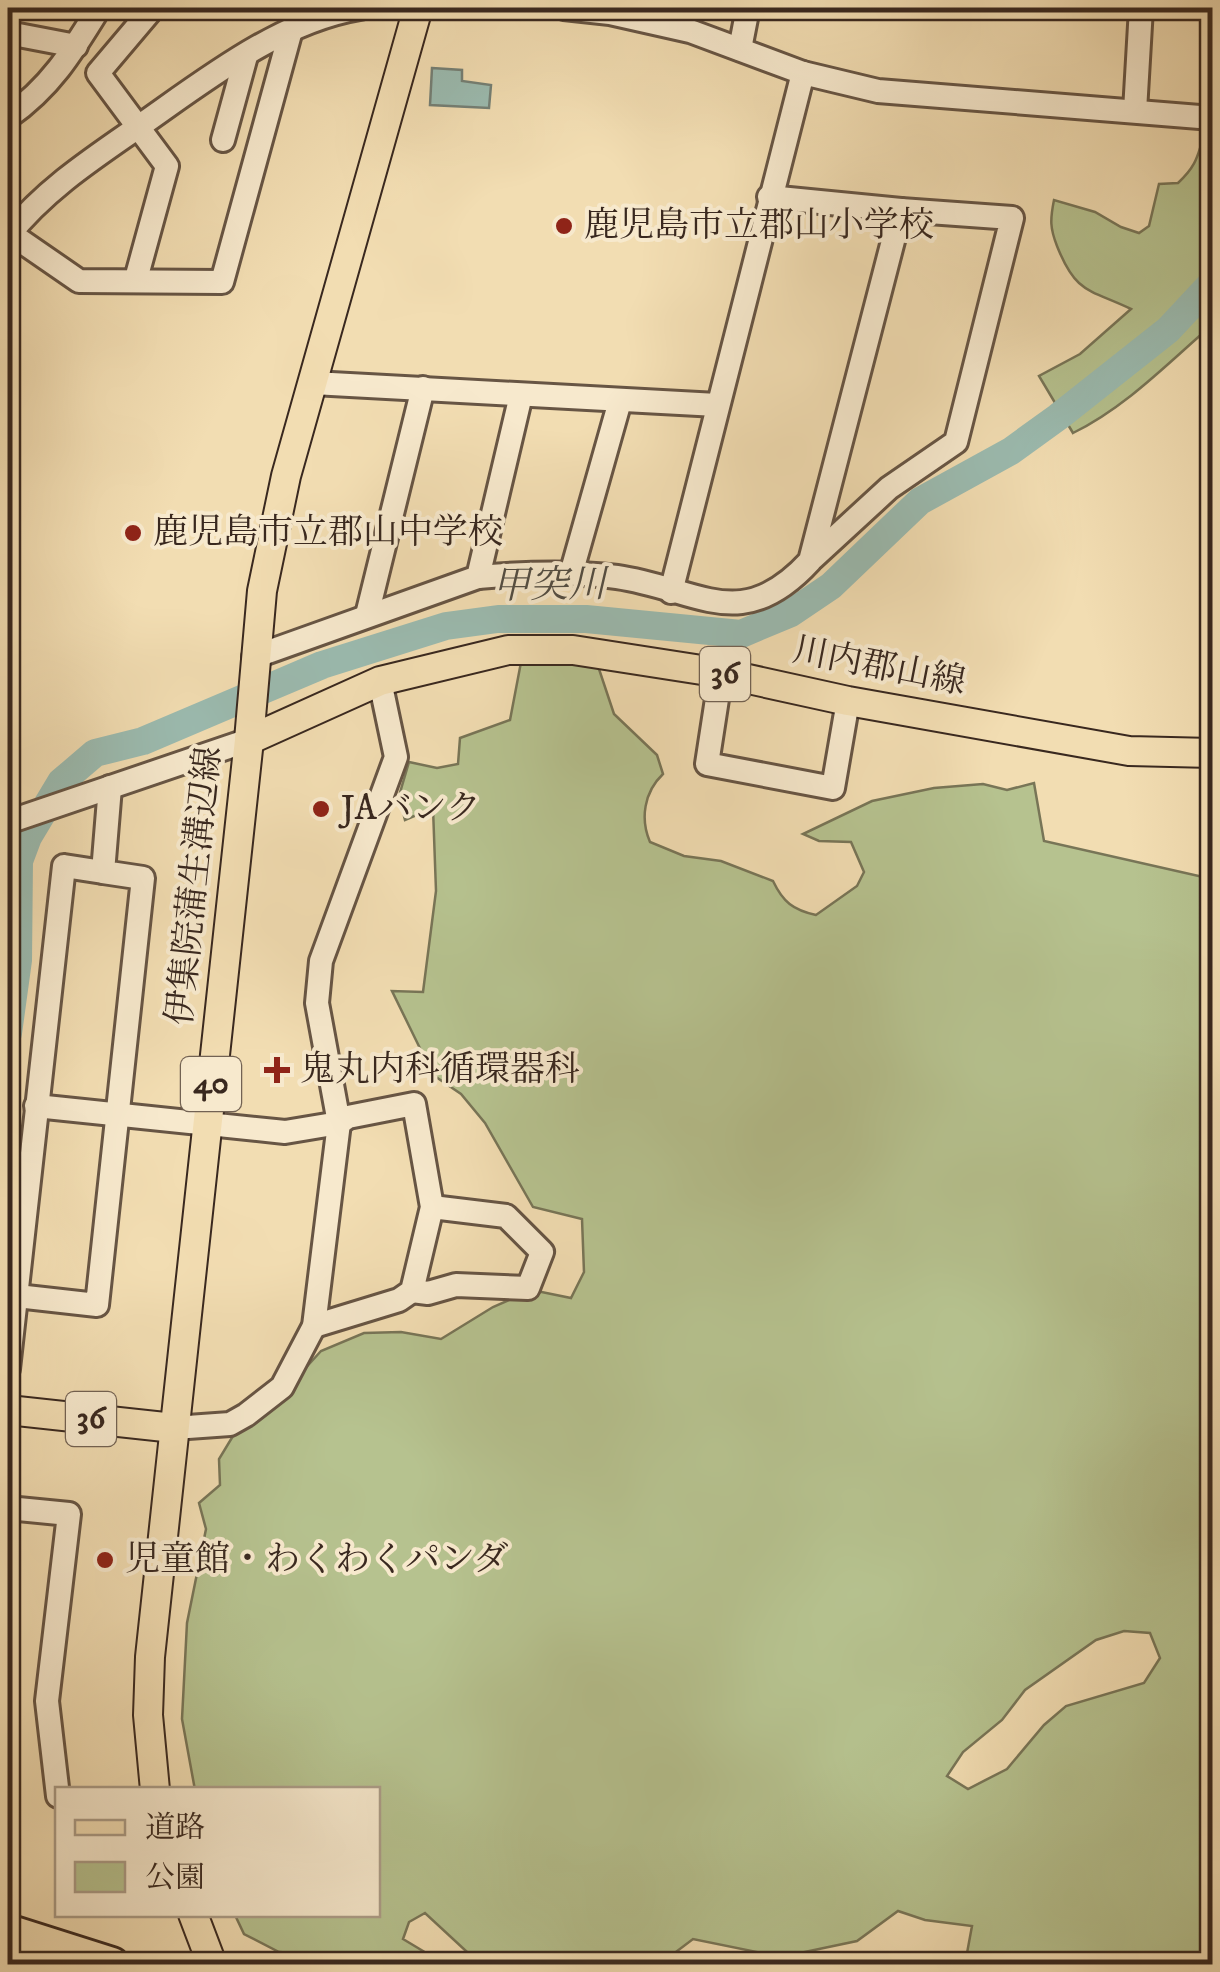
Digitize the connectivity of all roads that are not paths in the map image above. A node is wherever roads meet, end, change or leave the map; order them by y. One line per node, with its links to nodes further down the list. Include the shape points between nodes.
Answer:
1 (99, 8): 10 (street)
2 (153, 8): 17 (street, via 98,74)
3 (360, 8): 8 (street)
4 (418, 8): 23 (main road, 伊集院蒲生溝辺線 / 40)
5 (564, 8): 11 (street, via 656,22)
6 (748, 8): 11 (street)
7 (1141, 8): 14 (street)
8 (292, 30): 12 (street); 22 (street, via 222,282)
9 (8, 34): 10 (street)
10 (76, 46): 15 (street, via 38,96)
11 (740, 49): 13 (street)
12 (246, 56): 17 (street); 18 (street)
13 (803, 73): 14 (street, via 878,91); 19 (street)
14 (1135, 111): 16 (street)
15 (8, 117)
16 (1212, 118)
17 (136, 128): 21 (street, via 46,195); 22 (street, via 167,166)
18 (223, 140)
19 (770, 196): 20 (street); 27 (street)
20 (901, 210): 28 (street); 28 (street, via 1012,218 956,442 890,488)
21 (8, 234): 22 (street, via 79,281)
22 (136, 279)
23 (313, 382): 24 (street); 33 (main road, 伊集院蒲生溝辺線 / 40, via 270,544)
24 (424, 388): 25 (street); 32 (street)
25 (521, 396): 26 (street); 30 (street)
26 (620, 401): 27 (street); 29 (street)
27 (717, 405): 31 (street)
28 (810, 561): 31 (street, via 765,599 733,603)
29 (572, 574): 30 (street); 31 (street, via 620,577)
30 (478, 576): 32 (street)
31 (672, 592)
32 (367, 616): 33 (street)
33 (254, 660): 37 (main road, 伊集院蒲生溝辺線 / 40)
34 (721, 673): 35 (main road, 川内郡山線 / 36, via 573,650 508,650); 36 (main road, 川内郡山線 / 36); 36 (street, via 707,764 833,788)
35 (380, 681): 37 (main road, 川内郡山線 / 36); 44 (street, via 396,756 320,961 316,1003)
36 (848, 702): 38 (main road, 川内郡山線 / 36, via 1129,751)
37 (249, 740): 39 (street); 45 (main road, 伊集院蒲生溝辺線 / 40)
38 (1212, 753)
39 (110, 786): 40 (street); 41 (street)
40 (8, 822)
41 (102, 872): 42 (street, via 64,866); 43 (street, via 143,878)
42 (36, 1106): 43 (street); 48 (street)
43 (116, 1115): 45 (street); 48 (street, via 97,1305)
44 (339, 1123): 45 (street, via 286,1132); 46 (street, via 414,1104); 49 (street)
45 (207, 1124): 52 (main road, 伊集院蒲生溝辺線 / 40)
46 (432, 1207): 47 (street); 47 (street, via 506,1216 542,1252 528,1288)
47 (412, 1291): 49 (street)
48 (17, 1296): 50 (street)
49 (314, 1326): 52 (street, via 282,1388 246,1415 230,1424)
50 (8, 1368)
51 (8, 1410): 52 (main road, 36)
52 (174, 1428): 55 (main road, 伊集院蒲生溝辺線 / 40, via 150,1657)
53 (8, 1508): 54 (street, via 69,1514 47,1700)
54 (57, 1787)
55 (155, 1787)
56 (194, 1917): 59 (main road)
57 (8, 1931): 58 (highway)
58 (112, 1964)
59 (212, 1964)

